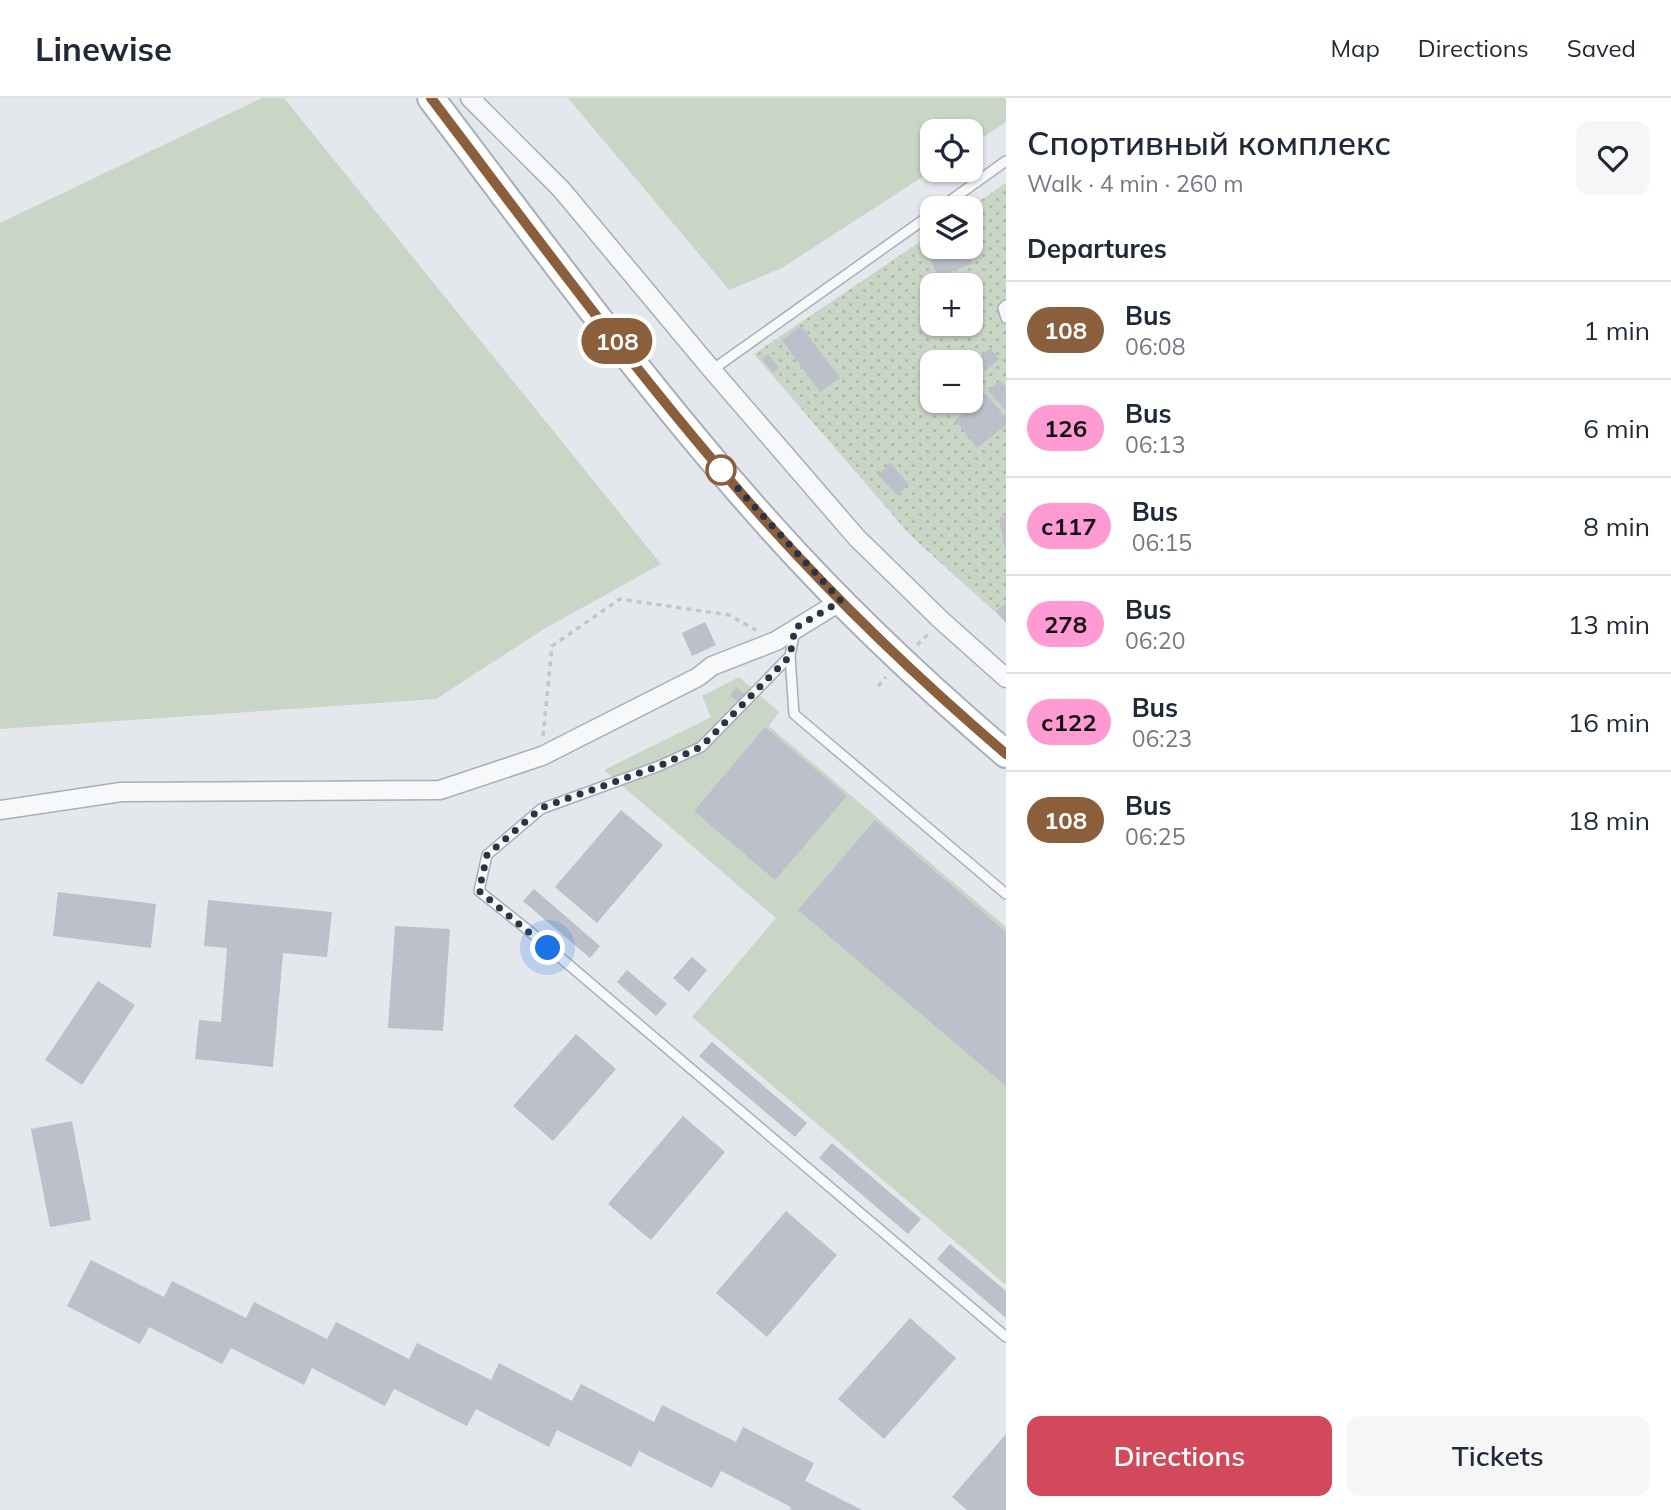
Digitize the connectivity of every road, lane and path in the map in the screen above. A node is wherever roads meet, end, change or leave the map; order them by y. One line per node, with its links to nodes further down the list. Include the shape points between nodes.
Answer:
1 (431, 98): 9 (main road, via 695,439)
2 (470, 98): 8 (street, via 561,189)
3 (1006, 161): 4 (lane)
4 (957, 196)
5 (920, 222): 8 (lane)
6 (1006, 305): 7 (lane)
7 (1006, 318)
8 (712, 370): 16 (street, via 857,538)
9 (841, 601): 10 (street); 18 (main road)
10 (795, 628): 12 (street); 14 (lane)
11 (933, 629): 13 (path)
12 (776, 641): 19 (street, via 712,666); 19 (path, via 729,615 620,599 552,646)
13 (916, 646)
14 (790, 656): 21 (lane, via 794,714); 22 (lane, via 701,747 541,808 487,855 479,891)
15 (886, 677): 17 (path)
16 (1006, 678)
17 (878, 686)
18 (1006, 754)
19 (542, 756): 20 (street, via 440,790 121,792)
20 (0, 810)
21 (1006, 894)
22 (1006, 1337)

